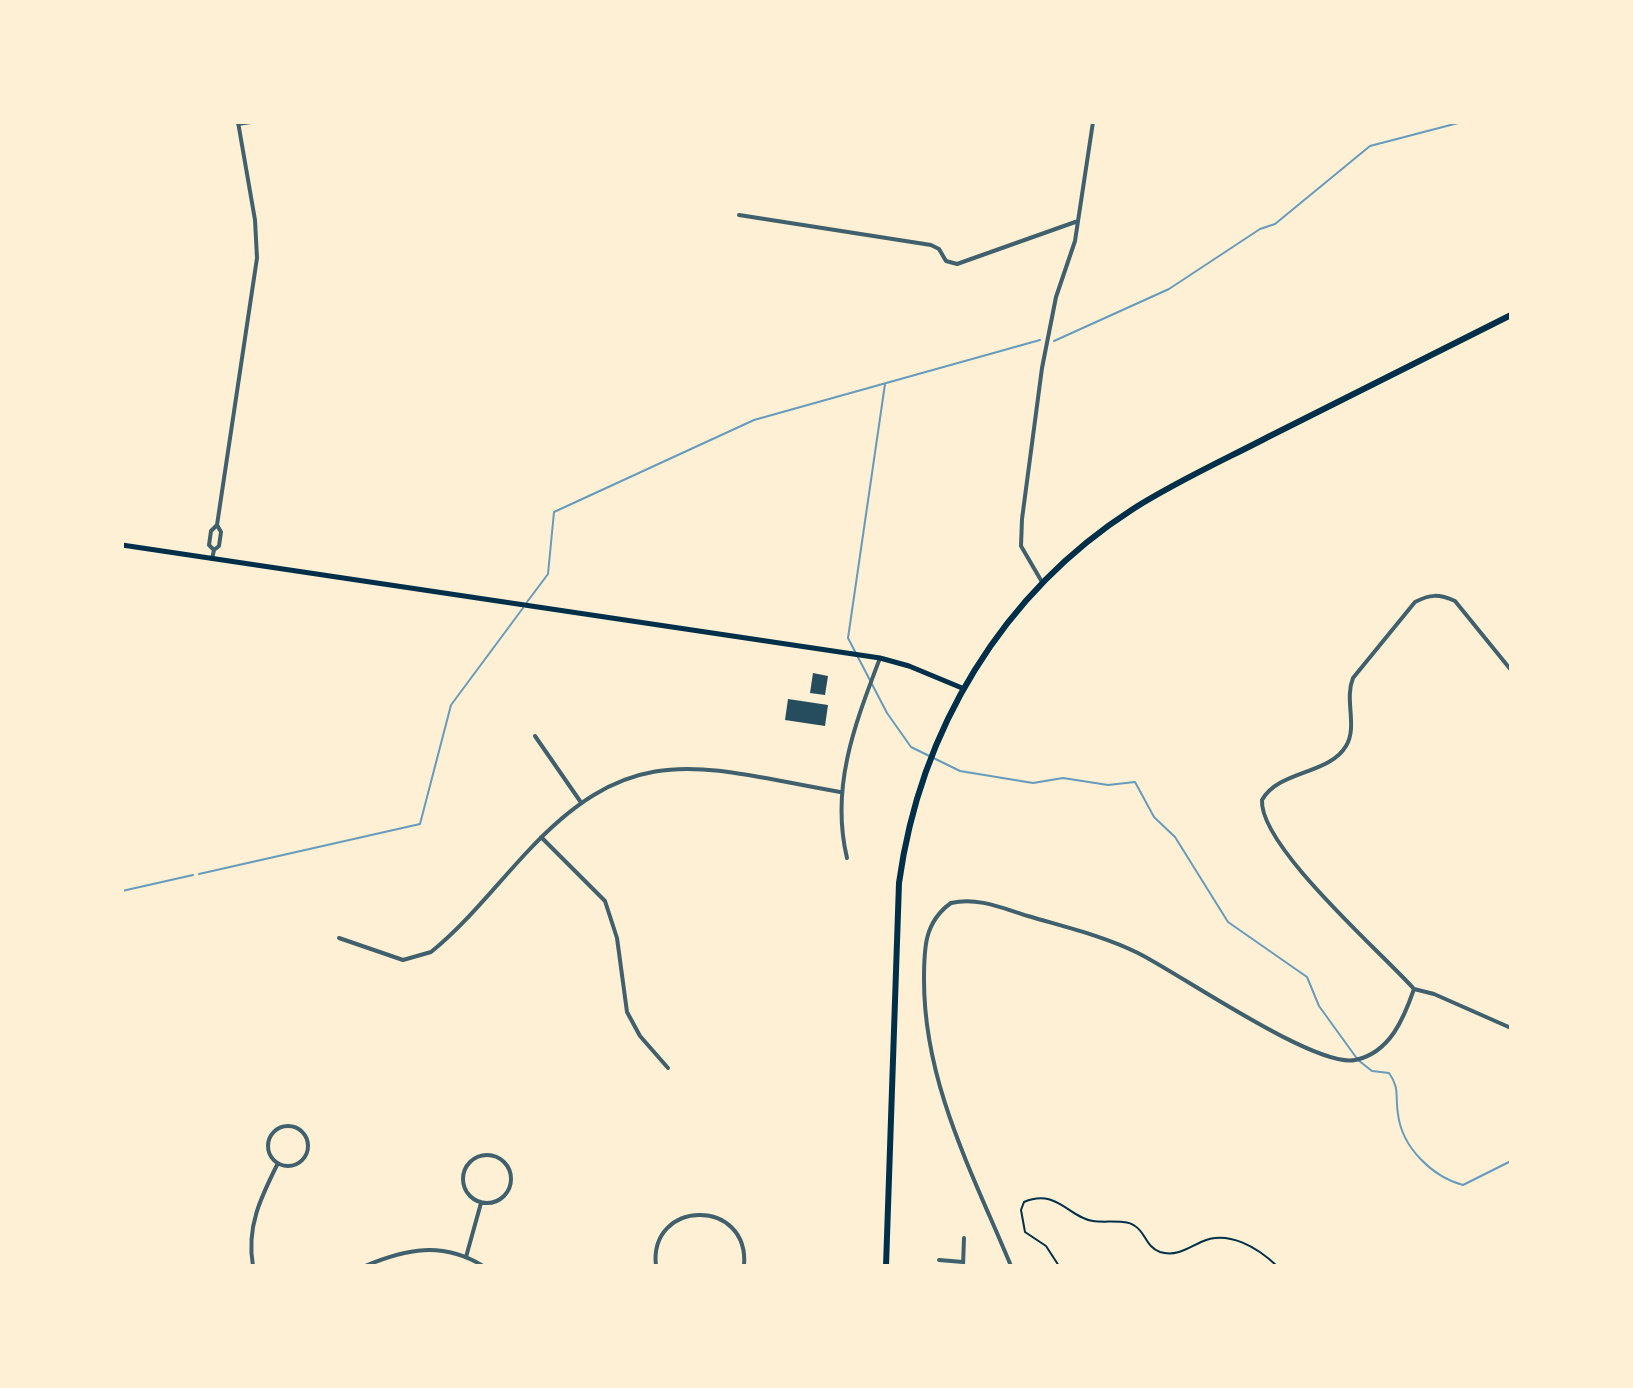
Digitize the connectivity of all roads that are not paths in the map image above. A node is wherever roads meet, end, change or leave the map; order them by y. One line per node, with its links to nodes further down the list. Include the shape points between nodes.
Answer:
1 (251, 122): 3 (street)
2 (1093, 122): 5 (street)
3 (238, 123): 8 (street, via 257,258 217,525 219,546)
4 (739, 215): 5 (street, via 931,245 946,261 957,264)
5 (1078, 221): 9 (street, via 1042,368 1022,519 1021,546)
6 (1511, 315): 9 (highway, via 1134,508)
7 (122, 545): 8 (main road)
8 (212, 559): 10 (main road)
9 (1042, 582): 12 (highway)
10 (880, 658): 12 (main road); 14 (street, via 851,735)
11 (1511, 670): 19 (street, via 1455,601 1428,595 1415,602 1353,678 1350,736 1341,753 1271,787 1262,800 1271,828 1331,908)
12 (962, 688): 33 (highway, via 923,777 900,873)
13 (535, 736): 15 (street)
14 (840, 792): 15 (street, via 686,768 635,775); 17 (street)
15 (580, 801): 16 (street)
16 (541, 837): 18 (street, via 440,945 423,956 403,960); 21 (street, via 605,901 617,938 627,1012)
17 (847, 858)
18 (339, 938)
19 (1414, 989): 20 (street); 34 (street, via 1403,1022 1381,1047 1342,1061 1305,1048 1117,944 982,902 951,903 933,920 925,946 929,1043 953,1129)
20 (1511, 1028)
21 (668, 1068)
22 (278, 1163): 22 (street, via 268,1147 272,1135 283,1127 296,1127 308,1142 307,1155 297,1164); 28 (street, via 255,1216)
23 (481, 1203): 23 (street, via 466,1190 465,1172 481,1156 492,1156 509,1169 511,1187 505,1196); 25 (street)
24 (964, 1238): 27 (street)
25 (466, 1257): 29 (street, via 420,1249); 30 (street)
26 (939, 1260): 27 (street)
27 (963, 1264)
28 (253, 1266)
29 (365, 1266)
30 (483, 1266)
31 (656, 1266): 32 (street, via 661,1236 693,1214 719,1218 731,1226 744,1249)
32 (744, 1266)
33 (886, 1266)
34 (1011, 1266)

